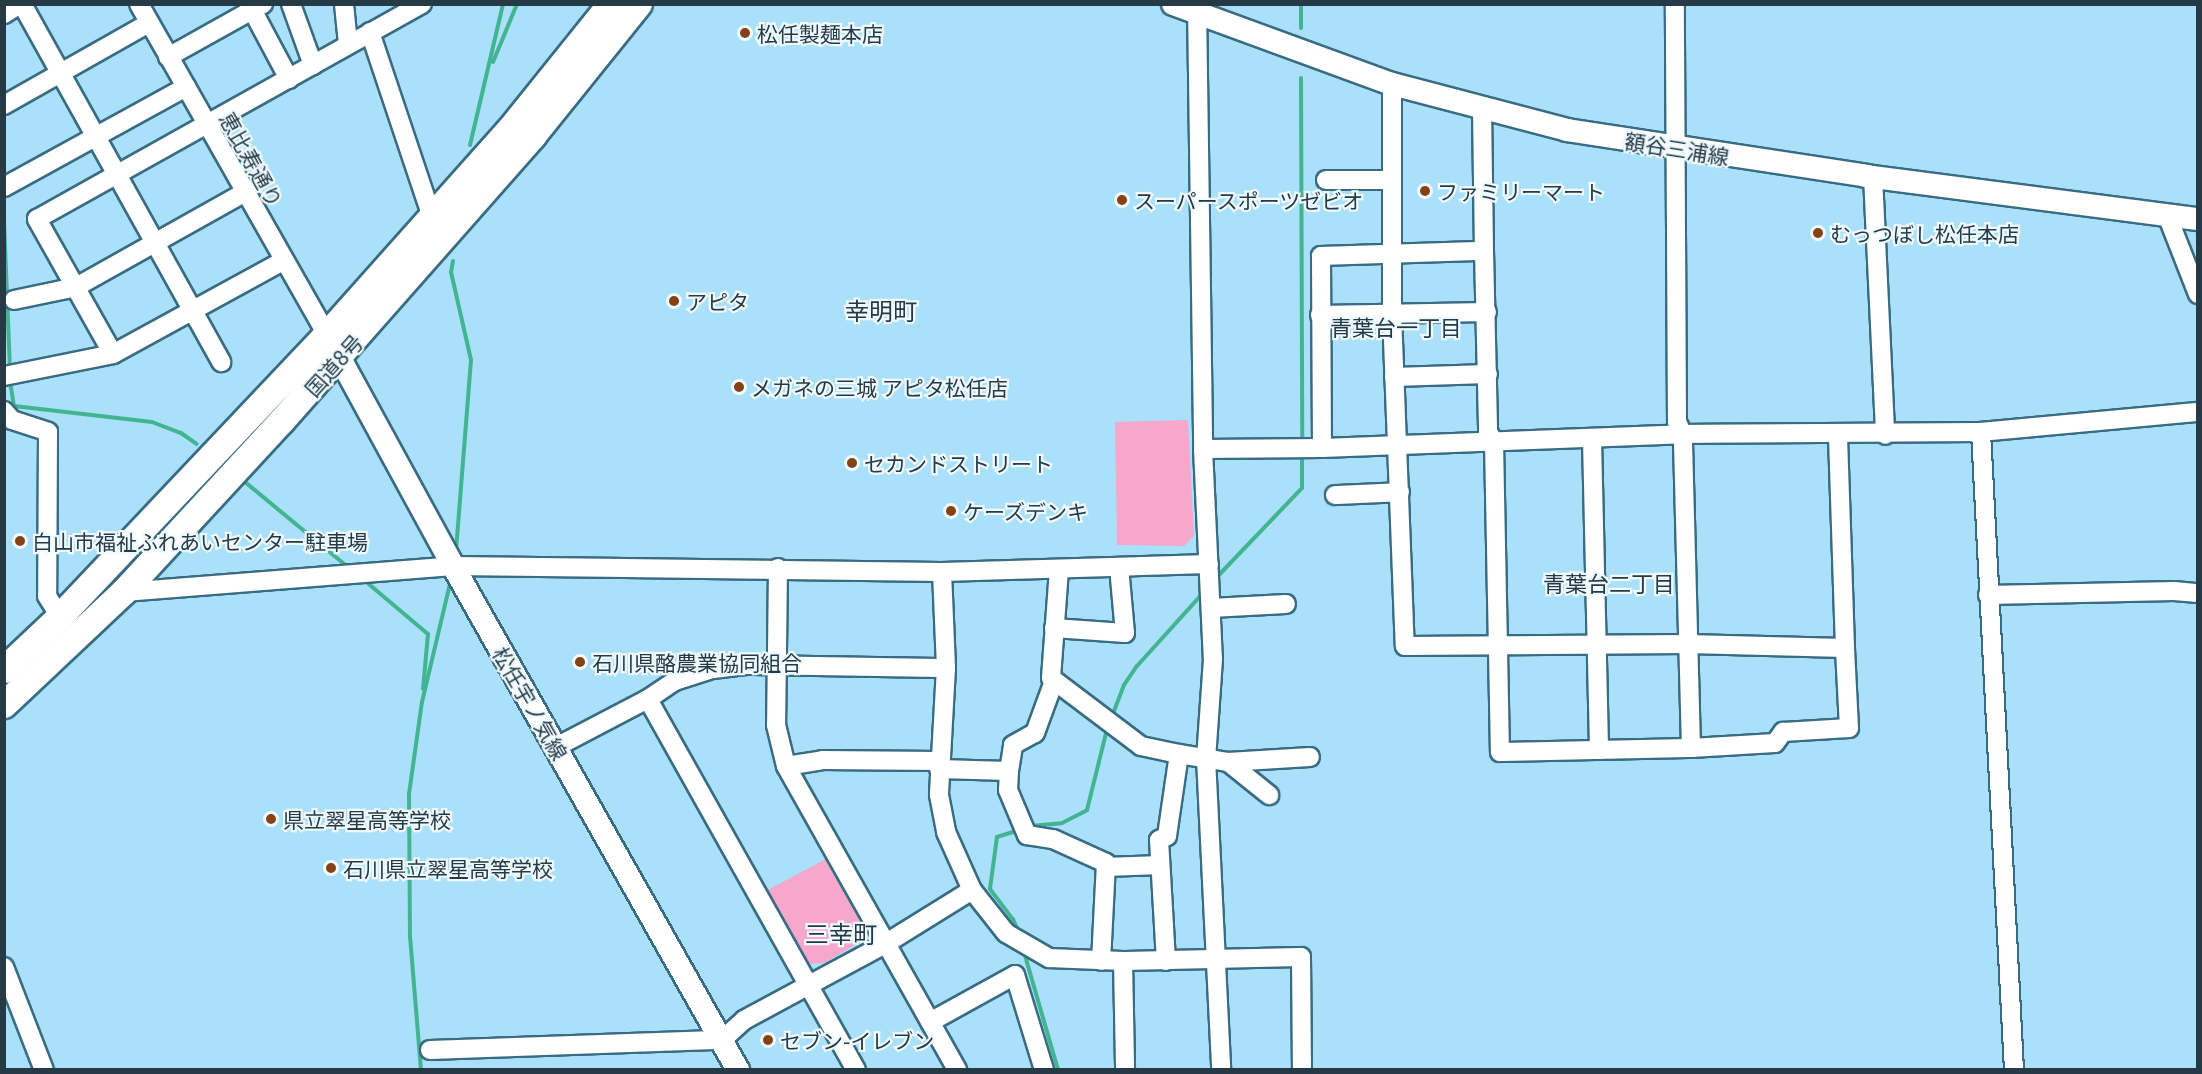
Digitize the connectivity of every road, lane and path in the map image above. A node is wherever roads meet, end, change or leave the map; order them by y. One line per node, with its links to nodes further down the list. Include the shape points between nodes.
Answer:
1 (21, 4): 12 (street); 18 (street)
2 (139, 4): 13 (street, 恵比寿通り)
3 (291, 4): 17 (street)
4 (344, 4): 15 (street)
5 (422, 4): 14 (street)
6 (611, 4): 34 (highway, 国道8号, via 509,131)
7 (639, 4): 49 (highway, 国道8号, via 534,136)
8 (1173, 4): 11 (main road, 額谷三浦線)
9 (1675, 4): 26 (street)
10 (255, 6): 16 (street); 19 (street)
11 (1197, 9): 20 (main road, 額谷三浦線); 63 (street)
12 (4, 14)
13 (149, 23): 16 (street, 恵比寿通り); 18 (street)
14 (370, 32): 15 (street); 34 (street)
15 (348, 44): 17 (street)
16 (168, 57): 21 (street, 恵比寿通り)
17 (313, 65): 19 (street)
18 (61, 73): 22 (street); 25 (street)
19 (289, 79): 24 (street)
20 (1392, 84): 23 (main road, 額谷三浦線); 30 (street)
21 (186, 87): 24 (street, 恵比寿通り); 25 (street)
22 (4, 105)
23 (1482, 108): 26 (main road, 額谷三浦線, via 1567,130); 37 (street)
24 (208, 124): 27 (street); 32 (street, 恵比寿通り)
25 (97, 136): 27 (street); 31 (street)
26 (1677, 148): 28 (main road, 額谷三浦線); 57 (street, via 1677,422)
27 (119, 174): 36 (street); 40 (street, via 38,219)
28 (1873, 176): 33 (main road, 額谷三浦線); 58 (street)
29 (1326, 180): 30 (street)
30 (1391, 180): 38 (street)
31 (4, 187)
32 (244, 192): 36 (street); 39 (street, 恵比寿通り)
33 (2167, 215): 35 (main road, 額谷三浦線); 41 (street)
34 (432, 217): 47 (highway, 国道8号)
35 (2198, 219)
36 (157, 240): 40 (street); 43 (street)
37 (1484, 251): 38 (street); 44 (street)
38 (1391, 254): 45 (street); 46 (street, via 1321,256)
39 (283, 261): 43 (street); 47 (street, 恵比寿通り)
40 (76, 287): 42 (street); 48 (street)
41 (2198, 294)
42 (14, 300)
43 (195, 311): 48 (street); 50 (street)
44 (1487, 312): 45 (street); 51 (street)
45 (1392, 314): 46 (street); 53 (street)
46 (1320, 315): 64 (street)
47 (327, 335): 49 (main road, 松任宇ノ気線); 78 (highway, 国道8号)
48 (113, 354): 52 (street)
49 (339, 357): 67 (main road, 松任宇ノ気線); 73 (highway, 国道8号)
50 (221, 362)
51 (1488, 374): 53 (street); 61 (street, via 1488,432)
52 (10, 375)
53 (1394, 376): 62 (street)
54 (4, 411): 78 (street, via 12,420 48,432 47,596)
55 (2198, 412): 56 (street)
56 (1981, 432): 58 (street); 75 (street)
57 (1683, 434): 59 (street); 60 (street); 82 (street)
58 (1885, 435): 59 (street)
59 (1838, 436): 83 (street)
60 (1592, 440): 61 (street); 81 (street)
61 (1494, 442): 62 (street); 80 (street)
62 (1399, 446): 64 (street); 65 (street)
63 (1203, 449): 64 (street); 71 (street)
64 (1310, 449)
65 (1400, 492): 66 (street); 80 (street, via 1405,646)
66 (1335, 495)
67 (453, 566): 69 (street); 73 (street); 90 (main road, 松任宇ノ気線)
68 (1119, 567): 70 (street); 71 (street); 79 (street, via 1125,639)
69 (778, 568): 72 (street); 84 (street)
70 (1059, 568): 72 (street); 79 (street)
71 (1210, 568): 76 (street)
72 (942, 572): 85 (street)
73 (124, 592): 89 (highway, 国道8号)
74 (2198, 593): 75 (street)
75 (1988, 595): 122 (street)
76 (1211, 599): 77 (street); 95 (street, via 1213,659)
77 (1286, 604)
78 (60, 617): 86 (highway, 国道8号)
79 (1054, 628): 87 (street)
80 (1498, 644): 81 (street); 92 (street, via 1500,752)
81 (1596, 644): 82 (street); 92 (street)
82 (1688, 644): 83 (street); 91 (street)
83 (1845, 648): 91 (street, via 1849,728 1783,732 1775,743)
84 (777, 666): 85 (street); 88 (street, via 713,669 675,681); 98 (street, via 776,725)
85 (946, 668): 97 (street)
86 (4, 670)
87 (1054, 681): 93 (street, via 1141,746); 99 (street, via 1035,733 1013,746)
88 (648, 699): 90 (street); 110 (street)
89 (4, 705)
90 (556, 747): 112 (main road, 松任宇ノ気線)
91 (1691, 748): 92 (street)
92 (1599, 750)
93 (1179, 754): 95 (street); 101 (street, via 1167,836 1159,840)
94 (1310, 757): 96 (street)
95 (1206, 758): 96 (street); 108 (street)
96 (1228, 762): 100 (street)
97 (939, 765): 98 (street, via 822,760); 99 (street); 103 (street, via 946,832)
98 (786, 766): 104 (street)
99 (1009, 771): 102 (street, via 1008,790 1027,834 1053,839 1106,863)
100 (1269, 795)
101 (1160, 865): 102 (street); 107 (street)
102 (1106, 867): 105 (street)
103 (972, 890): 104 (street); 105 (street, via 1019,944 1040,954)
104 (885, 944): 110 (street); 111 (street)
105 (1101, 961): 106 (street)
106 (1123, 961): 107 (street); 119 (street)
107 (1166, 961): 108 (street)
108 (1216, 961): 120 (street); 121 (street, via 1301,957)
109 (4, 967): 114 (street)
110 (807, 986): 112 (street, via 744,1020); 116 (street)
111 (930, 1022): 117 (street); 118 (street, via 1015,975)
112 (722, 1040): 113 (street); 115 (main road, 松任宇ノ気線)
113 (430, 1050)
114 (44, 1070)
115 (738, 1070)
116 (856, 1070)
117 (957, 1070)
118 (1044, 1070)
119 (1125, 1070)
120 (1221, 1070)
121 (1302, 1070)
122 (2014, 1070)

